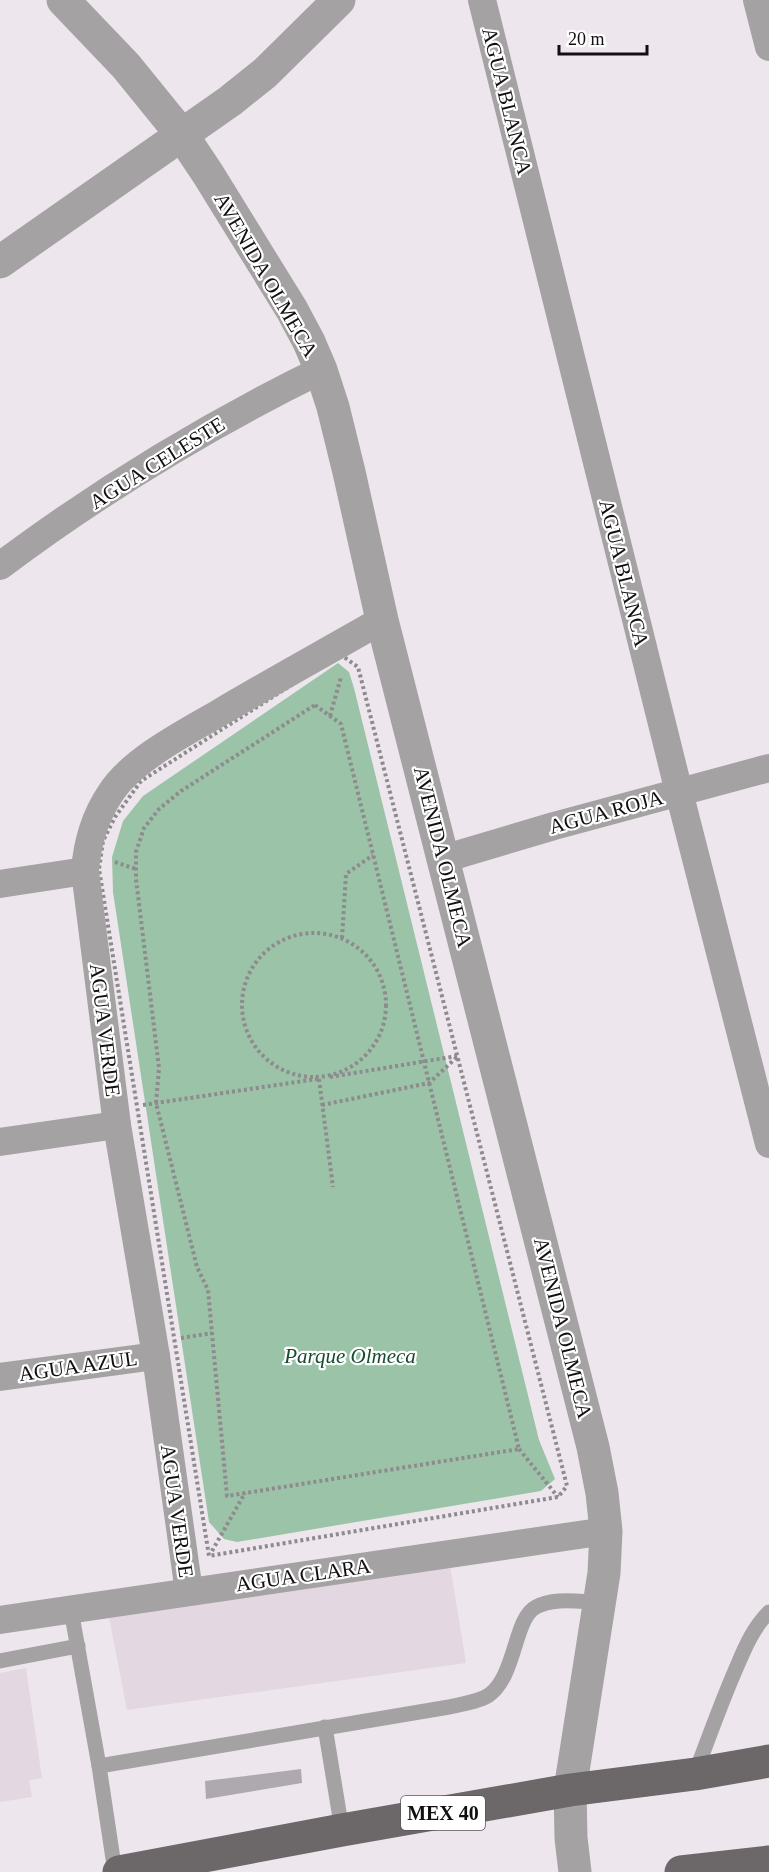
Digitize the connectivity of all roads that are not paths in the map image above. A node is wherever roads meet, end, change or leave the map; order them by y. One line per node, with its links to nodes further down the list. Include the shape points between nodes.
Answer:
1 (63, 0): 6 (street, AVENIDA OLMECA, via 126,66)
2 (339, 0): 6 (street, via 265,73)
3 (482, 0): 12 (street, AGUA BLANCA)
4 (757, 0): 5 (street)
5 (769, 47)
6 (182, 135): 7 (street); 8 (street, AVENIDA OLMECA, via 292,310)
7 (0, 262)
8 (321, 370): 9 (street, AGUA CELESTE, via 182,445); 10 (street, AVENIDA OLMECA, via 349,472)
9 (0, 566)
10 (382, 620): 13 (street, AVENIDA OLMECA); 14 (street, AGUA VERDE, via 171,742 135,767 111,792 95,821)
11 (769, 768): 12 (street, AGUA ROJA)
12 (679, 792): 13 (street, AGUA ROJA); 18 (street, AGUA BLANCA)
13 (443, 859): 21 (street, AVENIDA OLMECA, via 593,1447)
14 (85, 872): 15 (street); 16 (street, AGUA VERDE)
15 (0, 884)
16 (127, 1116): 17 (street); 19 (street, AGUA VERDE)
17 (0, 1142)
18 (769, 1144)
19 (165, 1347): 20 (street, AGUA AZUL); 22 (street, AGUA VERDE)
20 (0, 1377)
21 (606, 1531): 22 (street, AGUA CLARA); 23 (street, AVENIDA OLMECA)
22 (189, 1592): 24 (street, AGUA CLARA)
23 (600, 1602): 29 (lane, via 551,1602 532,1608 502,1681 489,1695 449,1707); 33 (street, AVENIDA OLMECA)
24 (71, 1610): 26 (street, AGUA CLARA); 27 (lane)
25 (769, 1612): 32 (lane, via 747,1644)
26 (0, 1620)
27 (78, 1646): 28 (lane); 31 (lane)
28 (0, 1661)
29 (325, 1727): 31 (lane); 34 (lane)
30 (769, 1761): 32 (main road, MEX 40)
31 (99, 1766): 36 (lane)
32 (695, 1774): 33 (main road, MEX 40)
33 (570, 1791): 34 (main road, MEX 40); 37 (street, AVENIDA OLMECA)
34 (342, 1830): 36 (main road, MEX 40)
35 (769, 1862): 38 (main road)
36 (117, 1872)
37 (575, 1872)
38 (681, 1872)

